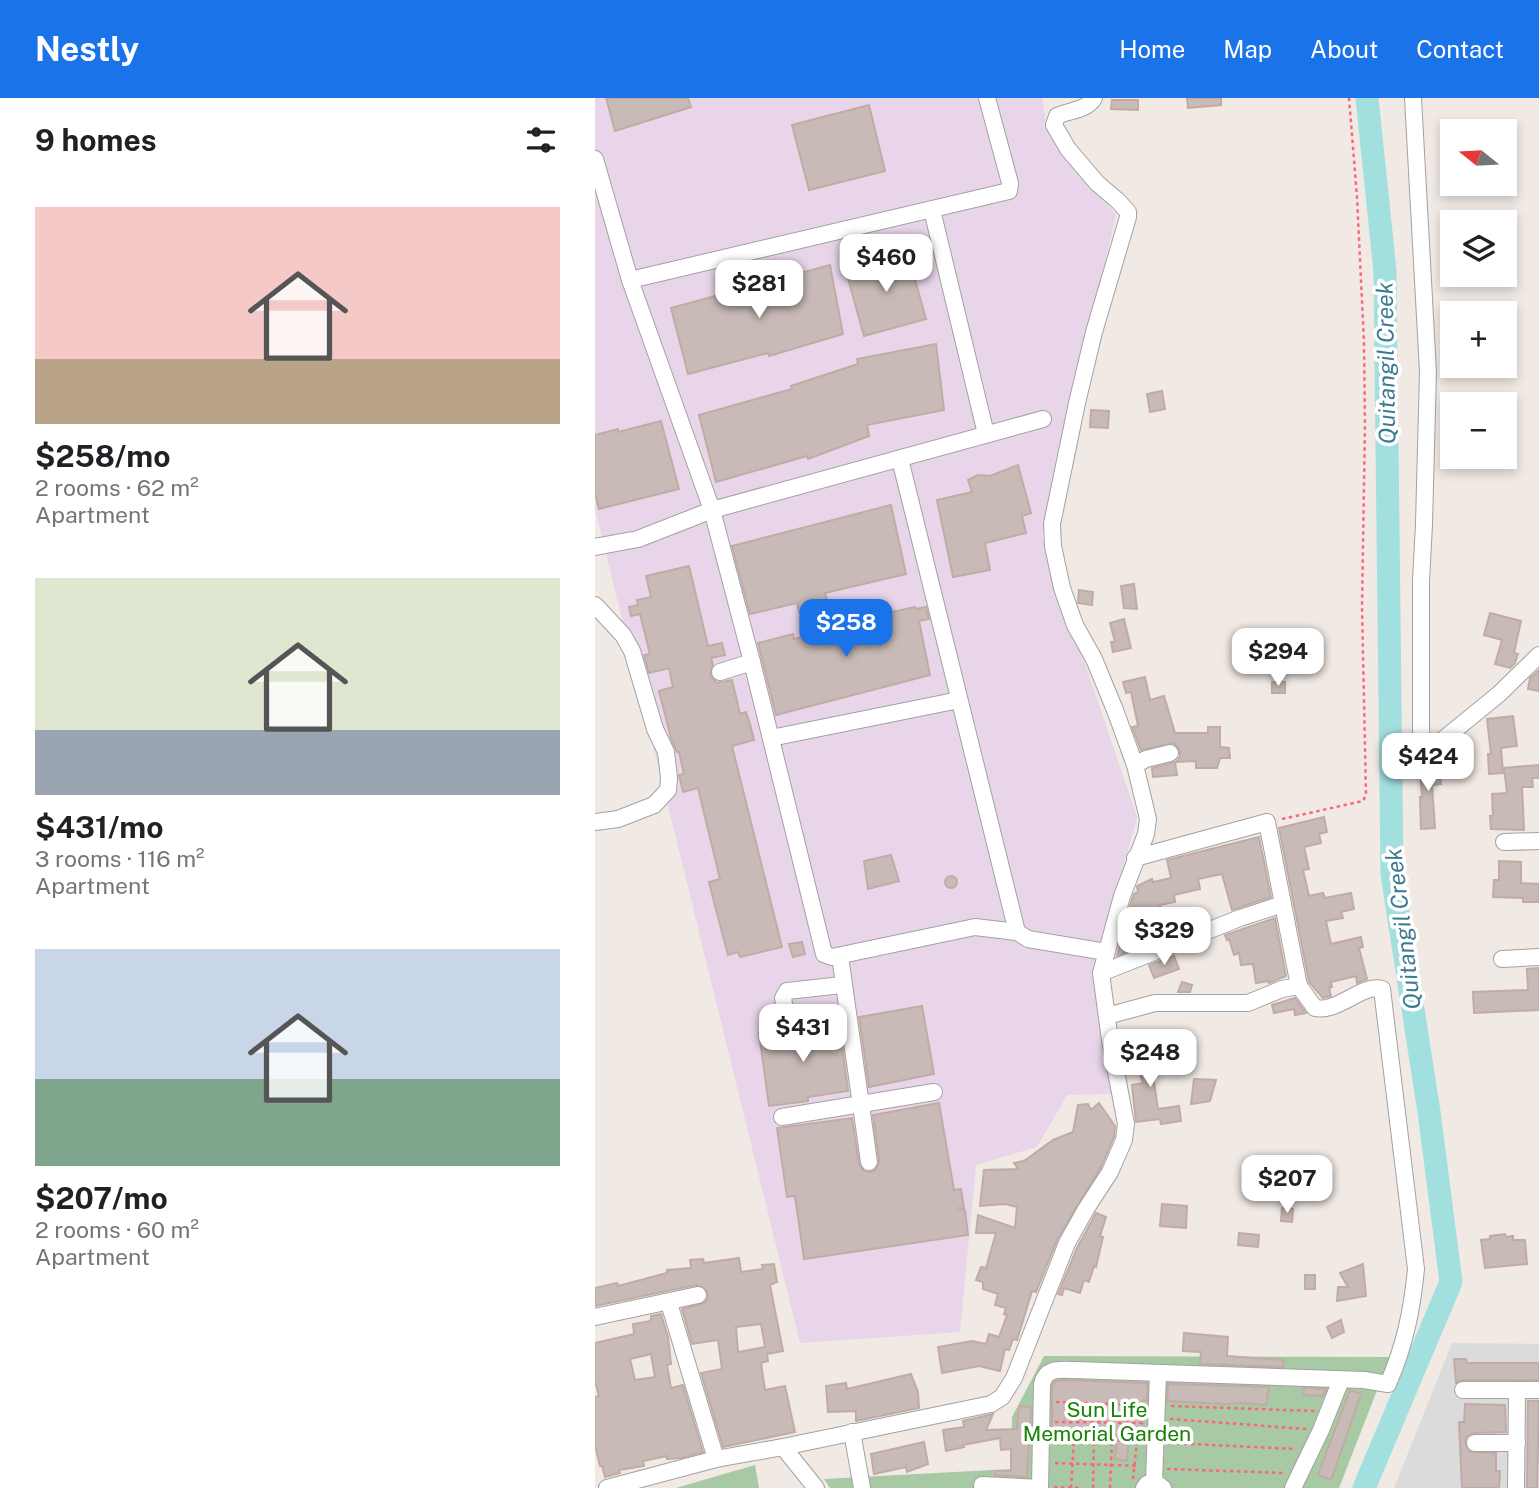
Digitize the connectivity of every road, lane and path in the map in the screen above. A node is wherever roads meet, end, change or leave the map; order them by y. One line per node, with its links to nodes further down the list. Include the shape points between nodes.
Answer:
1 (987, 98): 6 (street, via 1009,191)
2 (1094, 98): 20 (street, via 1086,107 1057,117 1054,125 1068,149 1128,217 1077,403 1052,524 1053,546 1075,625 1094,659)
3 (1349, 98): 22 (path, via 1364,343 1366,795 1363,802)
4 (1413, 98): 14 (street, via 1428,372 1421,581 1424,747 1434,747)
5 (595, 159): 7 (street)
6 (932, 211): 7 (street); 9 (street)
7 (630, 280): 11 (street)
8 (1043, 419): 9 (street)
9 (986, 434): 10 (street)
10 (900, 459): 11 (street); 17 (street)
11 (712, 510): 12 (street, via 638,539); 15 (street)
12 (595, 547)
13 (595, 606): 21 (street, via 632,651 666,752 669,778 668,790 654,805)
14 (1539, 655)
15 (752, 662): 16 (street); 18 (street)
16 (720, 672)
17 (959, 700): 18 (street); 27 (street)
18 (771, 738): 29 (street, via 824,954)
19 (1170, 752): 20 (street)
20 (1135, 765): 25 (street, via 1148,819)
21 (595, 822)
22 (1267, 822): 25 (street); 26 (street)
23 (1539, 841): 24 (street)
24 (1504, 842)
25 (1135, 858): 28 (street)
26 (1283, 904): 32 (street); 34 (street)
27 (1017, 932): 28 (street, via 1028,939); 29 (street, via 975,928)
28 (1106, 952): 32 (street)
29 (839, 956): 33 (street)
30 (1539, 957): 31 (street)
31 (1502, 959)
32 (1101, 973): 35 (street)
33 (842, 985): 36 (street, via 787,991 783,998); 38 (street)
34 (1299, 986): 35 (street, via 1248,1003 1154,1003); 46 (street, via 1315,1008 1321,1009 1372,988 1382,989 1416,1269 1412,1310 1388,1384)
35 (1107, 1016): 45 (street, via 1125,1111 1124,1140 1110,1172 1072,1231)
36 (787, 1023)
37 (934, 1092): 38 (street)
38 (859, 1103): 39 (street); 40 (street)
39 (782, 1117)
40 (869, 1162)
41 (698, 1295): 42 (street)
42 (669, 1303): 43 (street); 65 (street)
43 (595, 1317)
44 (1158, 1374): 46 (street); 50 (street, via 1053,1370 1044,1377); 52 (street)
45 (1014, 1378): 50 (street); 55 (street, via 1002,1397 991,1404)
46 (1341, 1380): 51 (street)
47 (1462, 1390): 48 (street)
48 (1517, 1391): 49 (street); 62 (street)
49 (1539, 1391)
50 (1042, 1397): 53 (street); 53 (path, via 1146,1405 1144,1423)
51 (1329, 1411): 52 (path); 54 (street)
52 (1157, 1412): 54 (path); 60 (street)
53 (1041, 1429): 56 (path); 66 (street)
54 (1321, 1430): 64 (street)
55 (852, 1432): 63 (street); 76 (street)
56 (1075, 1440): 57 (path); 67 (path)
57 (1094, 1440): 58 (path); 68 (path)
58 (1112, 1441): 59 (path); 69 (path)
59 (1137, 1441): 60 (path); 70 (path)
60 (1155, 1443): 64 (path); 71 (street)
61 (1475, 1443): 62 (street)
62 (1517, 1443): 83 (street)
63 (783, 1447): 65 (street); 75 (street)
64 (1312, 1450): 72 (street)
65 (716, 1459): 74 (street)
66 (1041, 1462): 67 (path); 77 (street)
67 (1073, 1463): 68 (path); 78 (path)
68 (1093, 1464): 69 (path); 80 (path)
69 (1112, 1464): 70 (path); 81 (path)
70 (1135, 1466): 71 (path); 82 (path)
71 (1154, 1481): 72 (path)
72 (1296, 1481)
73 (982, 1485): 77 (street)
74 (607, 1488)
75 (816, 1488)
76 (862, 1488)
77 (1041, 1488): 78 (path)
78 (1071, 1488): 79 (path)
79 (1081, 1488)
80 (1093, 1488)
81 (1110, 1488)
82 (1132, 1488)
83 (1516, 1488)

